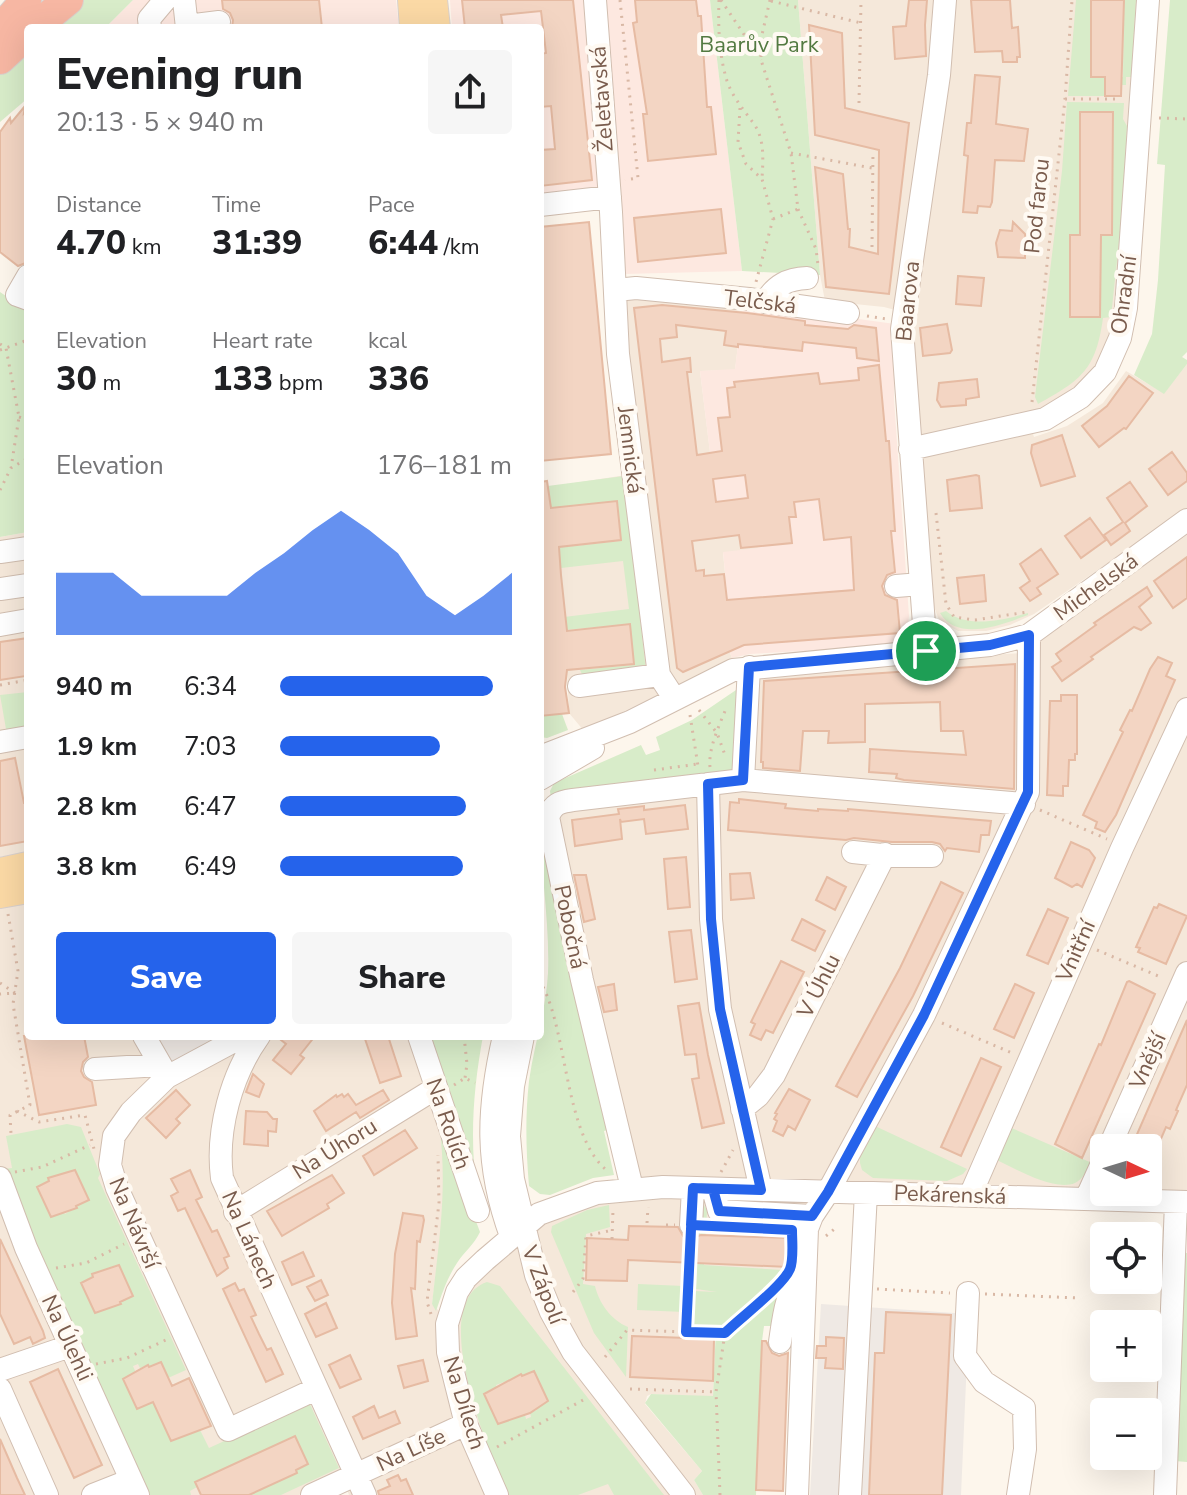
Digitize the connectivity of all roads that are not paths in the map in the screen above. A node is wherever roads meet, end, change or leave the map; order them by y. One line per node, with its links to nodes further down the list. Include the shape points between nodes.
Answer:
1 (26, 0): 17 (highway)
2 (68, 0): 11 (highway)
3 (165, 0): 12 (street)
4 (184, 0): 13 (street)
5 (411, 0): 15 (main road)
6 (434, 0): 16 (main road)
7 (595, 0): 20 (street, Želetavská)
8 (945, 0): 28 (street, Baarova, via 903,320)
9 (1148, 0): 28 (street, Ohradní, via 1126,308 1105,372 1081,397 1045,419)
10 (219, 22): 14 (street)
11 (39, 24)
12 (148, 24)
13 (187, 24)
14 (206, 24)
15 (413, 24)
16 (437, 24)
17 (0, 30)
18 (24, 37): 19 (highway)
19 (0, 59)
20 (610, 197): 21 (street); 24 (street, Jemnická)
21 (544, 205)
22 (812, 271): 26 (street)
23 (24, 283): 25 (street, via 17,295)
24 (616, 290): 26 (street, Telčská); 41 (street, Jemnická, via 618,354)
25 (24, 298)
26 (757, 301): 27 (street, Telčská)
27 (848, 313)
28 (910, 449): 32 (street, Baarova)
29 (1187, 520): 38 (street, Michelská)
30 (24, 549): 31 (street)
31 (0, 552)
32 (921, 584): 34 (street); 39 (street, Baarova)
33 (24, 586): 35 (street)
34 (896, 586)
35 (0, 589)
36 (24, 621): 37 (street)
37 (0, 625)
38 (1029, 635): 39 (street, Michelská); 52 (street)
39 (926, 651): 40 (street, Michelská)
40 (749, 667): 43 (street, Michelská, via 719,675); 50 (street)
41 (659, 675): 42 (street); 43 (street, Jemnická)
42 (579, 686)
43 (674, 698): 45 (street, Michelská)
44 (1187, 709): 79 (street, Vnitřní)
45 (630, 722): 48 (street, Michelská); 49 (street, Michelská)
46 (24, 738): 47 (street)
47 (0, 742)
48 (544, 755)
49 (544, 777)
50 (743, 780): 51 (street, Pobočná); 52 (street, Pobočná)
51 (707, 781): 70 (street, via 715,964); 74 (street, Pobočná, via 559,802 548,817)
52 (1029, 806): 77 (street)
53 (853, 852): 54 (street)
54 (885, 854): 55 (street); 70 (street, V Úhlu, via 774,1075)
55 (932, 856)
56 (24, 866): 57 (main road)
57 (0, 871)
58 (24, 892): 59 (main road)
59 (4, 903)
60 (1184, 980): 71 (street, Vnější)
61 (146, 1040): 68 (street)
62 (246, 1040): 68 (street)
63 (257, 1040): 83 (street, Na Lánech, via 231,1092 223,1127 220,1164)
64 (420, 1040): 69 (street, Na Rolích)
65 (503, 1040): 86 (street, V Zápolí, via 493,1091 492,1152 498,1201)
66 (522, 1040): 86 (street, V Zápolí, via 509,1136)
67 (95, 1069): 68 (street)
68 (164, 1071): 93 (street, Na Návrší, via 114,1136 110,1165 228,1430)
69 (437, 1093): 82 (street, Na Rolích); 83 (street, Na Úhoru)
70 (742, 1109): 75 (street)
71 (1115, 1134)
72 (9, 1175): 90 (street, Na Úlehli, via 26,1248)
73 (707, 1185): 74 (street, Pekárenská); 75 (street, Pekárenská); 84 (street, via 719,1211); 85 (street)
74 (632, 1188): 86 (street, Pekárenská, via 565,1203)
75 (761, 1190): 77 (street, Pekárenská)
76 (1090, 1190): 80 (street)
77 (828, 1192): 78 (street, Pekárenská); 84 (street)
78 (866, 1193): 79 (street, Pekárenská); 104 (street)
79 (970, 1196): 80 (street, Pekárenská)
80 (1086, 1199): 81 (street, Pekárenská)
81 (1182, 1202): 97 (street)
82 (478, 1211)
83 (235, 1212): 93 (street, Na Lánech)
84 (812, 1216): 87 (street)
85 (691, 1225)
86 (517, 1231): 94 (street, Na Dílech, via 466,1278 449,1311 446,1340); 102 (street, V Zápolí, via 573,1352)
87 (805, 1268): 89 (street, via 785,1303); 103 (street)
88 (968, 1293): 105 (street, via 965,1356 984,1382 1024,1408)
89 (780, 1342)
90 (70, 1346): 91 (street); 96 (street, Na Úlehli)
91 (0, 1370)
92 (0, 1389): 98 (street)
93 (316, 1389): 95 (street, Na Lánech)
94 (466, 1424): 95 (street, Na Líše); 101 (street, Na Dílech)
95 (360, 1485): 100 (street, Na Líše)
96 (135, 1487): 99 (street)
97 (1172, 1490)
98 (47, 1495)
99 (93, 1495)
100 (312, 1495)
101 (497, 1495)
102 (684, 1495)
103 (797, 1495)
104 (850, 1495)
105 (1018, 1495)

